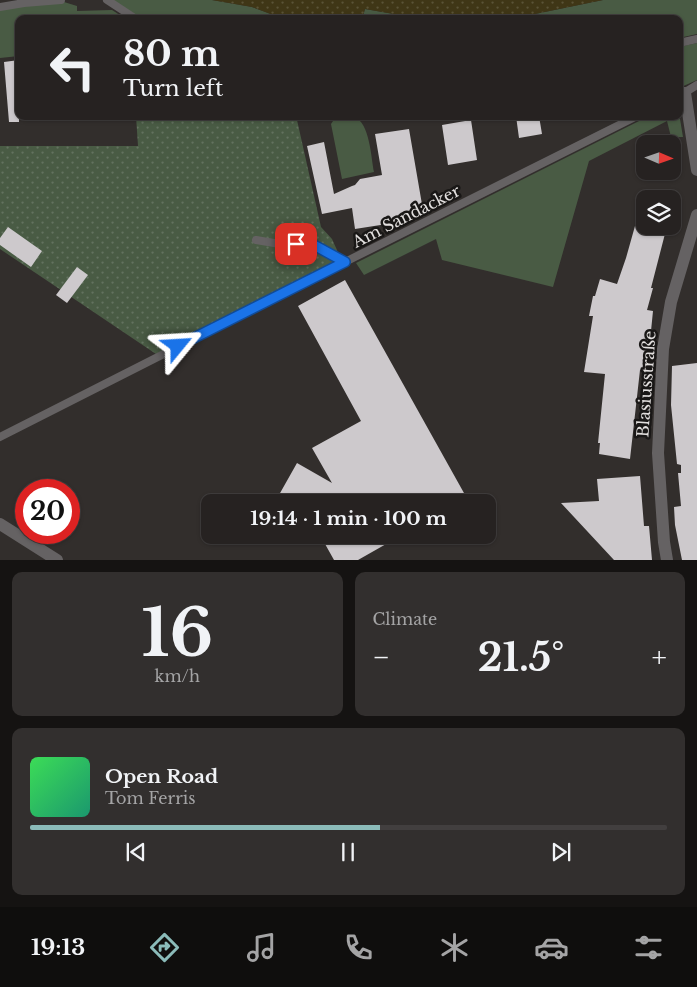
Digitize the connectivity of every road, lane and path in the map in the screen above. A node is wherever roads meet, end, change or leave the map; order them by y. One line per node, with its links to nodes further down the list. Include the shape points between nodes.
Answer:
1 (61, 0): 3 (lane)
2 (107, 0): 4 (lane)
3 (0, 7)
4 (130, 15)
5 (697, 39): 6 (lane)
6 (683, 42)
7 (697, 85): 8 (lane)
8 (683, 93)
9 (683, 99): 11 (street)
10 (629, 120): 14 (lane, Am Sandacker)
11 (697, 170)
12 (697, 215): 18 (street, Blasiusstraße, via 671,302 663,349 658,453)
13 (256, 240): 14 (lane, via 312,244)
14 (345, 262): 15 (lane, Am Sandacker)
15 (0, 437)
16 (0, 524): 17 (street)
17 (57, 560)
18 (667, 560)

